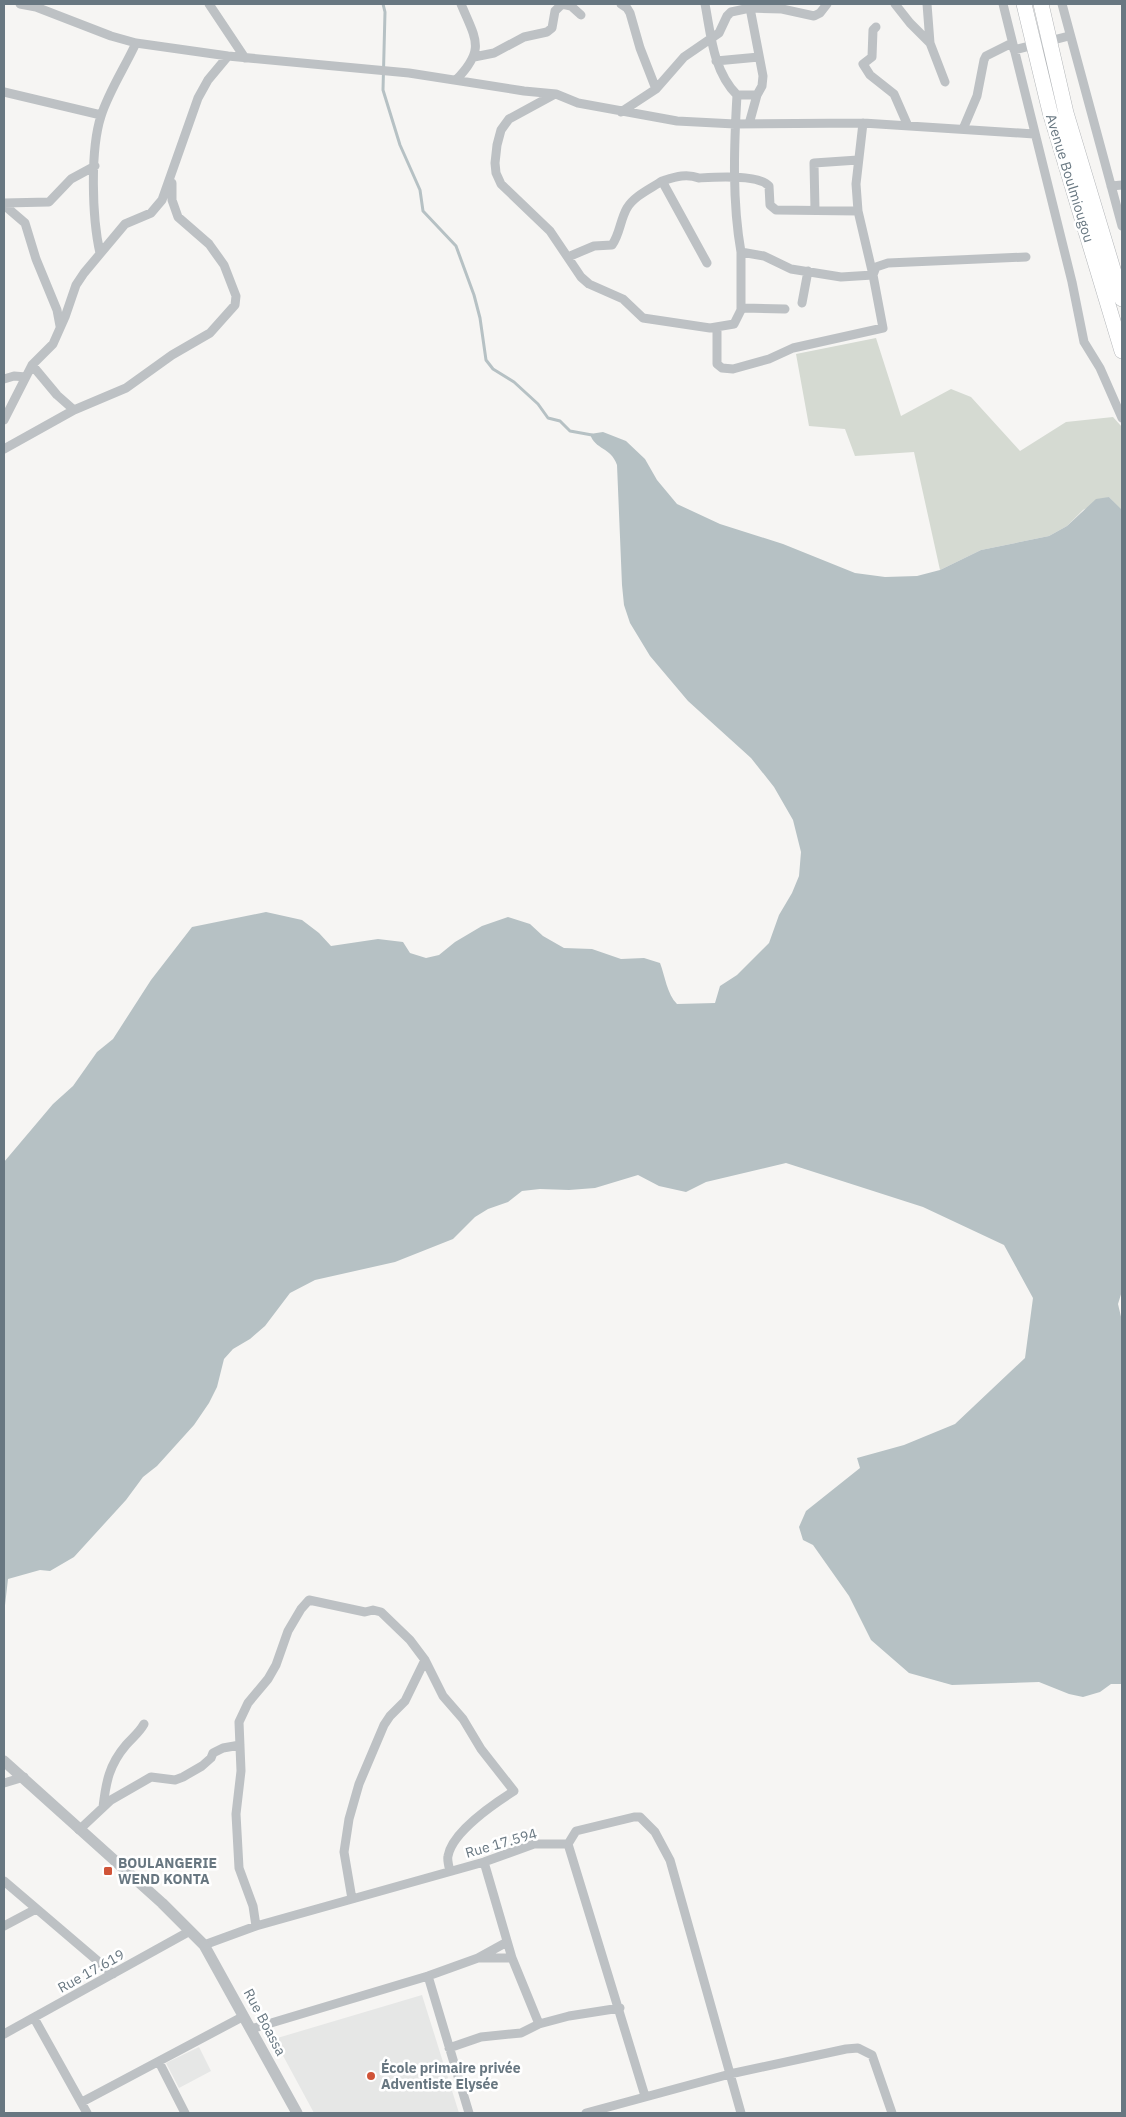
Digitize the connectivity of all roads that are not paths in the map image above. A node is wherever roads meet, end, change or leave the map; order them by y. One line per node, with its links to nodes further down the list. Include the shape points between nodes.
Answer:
1 (20, 4): 20 (street)
2 (209, 4): 27 (street)
3 (461, 4): 25 (street, via 476,39)
4 (621, 4): 31 (street, via 630,13)
5 (705, 4): 18 (street)
6 (827, 4): 13 (street, via 814,16)
7 (895, 4): 21 (street)
8 (927, 4): 21 (street)
9 (1003, 4): 23 (street)
10 (1024, 4): 22 (highway, Avenue Boulmiougou)
11 (1041, 4): 19 (highway, Avenue Boulmiougou)
12 (1062, 4): 17 (street)
13 (787, 6): 14 (street)
14 (750, 8): 18 (street, via 731,12 721,31); 26 (street)
15 (580, 15): 25 (street, via 571,6 562,4 555,11 552,28 547,32 524,36 503,49)
16 (876, 27): 41 (street, via 873,30 872,57 863,64 870,75 894,94)
17 (1069, 36): 19 (street); 49 (street)
18 (712, 38): 28 (street); 31 (street, via 684,56)
19 (1049, 41): 22 (street); 61 (highway, Avenue Boulmiougou, via 1066,113)
20 (136, 43): 24 (street); 37 (street)
21 (930, 43): 30 (street)
22 (1032, 44): 23 (street); 67 (highway, Avenue Boulmiougou)
23 (1013, 46): 42 (street, via 986,56 977,96); 43 (street)
24 (228, 56): 27 (street); 46 (street, via 198,98)
25 (474, 57): 29 (street)
26 (759, 57): 28 (street); 35 (street, via 763,76)
27 (245, 58): 29 (street, via 385,70)
28 (716, 61): 34 (street, via 726,82)
29 (456, 80): 33 (street)
30 (945, 82)
31 (656, 89): 36 (street)
32 (4, 92): 37 (street)
33 (556, 94): 36 (street, via 578,103); 56 (street, via 510,119 501,130 495,163 501,184 550,231)
34 (737, 95): 35 (street); 39 (street)
35 (757, 95): 40 (street)
36 (621, 112): 39 (street, via 677,121)
37 (102, 115): 45 (street)
38 (863, 123): 40 (street); 41 (street); 44 (street)
39 (735, 124): 40 (street); 47 (street)
40 (748, 124)
41 (908, 126): 42 (street)
42 (963, 129): 43 (street)
43 (1034, 134): 72 (street, via 1084,342 1100,368)
44 (858, 160): 51 (street, via 814,163); 52 (street)
45 (95, 166): 50 (street, via 71,178 49,202); 55 (street)
46 (172, 174): 55 (street, via 156,208 129,221); 71 (street, via 172,200 178,217 209,244 224,265 236,296 235,305 217,328 200,341 172,355 126,388)
47 (735, 178): 48 (street, via 699,178 692,175); 51 (street, via 765,182 769,186 770,205 776,210); 54 (street)
48 (662, 181): 56 (street, via 635,198 627,208 612,245 594,246); 58 (street)
49 (1119, 185): 53 (street)
50 (4, 204): 65 (street, via 25,223)
51 (815, 210): 52 (street)
52 (858, 211): 60 (street)
53 (1122, 226)
54 (741, 252): 59 (street, via 764,256 791,269); 64 (street)
55 (100, 253): 65 (street, via 76,285)
56 (568, 257): 66 (street, via 589,284 623,300 643,318)
57 (1026, 257): 60 (street, via 888,263 876,267)
58 (707, 263)
59 (808, 271): 60 (street, via 841,276); 62 (street)
60 (873, 275): 66 (street, via 882,328 793,348 769,359 732,369 717,364)
61 (1122, 299)
62 (802, 303)
63 (785, 309): 64 (street)
64 (741, 310): 66 (street, via 734,324)
65 (60, 326): 68 (street, via 53,344)
66 (717, 328)
67 (1122, 351)
68 (32, 365): 69 (street); 71 (street, via 57,396)
69 (26, 377): 70 (street); 73 (street)
70 (4, 379)
71 (74, 410): 74 (street)
72 (1122, 418)
73 (4, 420)
74 (4, 449)
75 (425, 1660): 77 (street, via 381,1612 365,1612 309,1600 288,1631 281,1658 248,1703 239,1722); 85 (street, via 443,1696 514,1791 460,1834 448,1856); 87 (street, via 405,1701 384,1725 354,1800 344,1852)
76 (144, 1724): 81 (street, via 109,1770)
77 (240, 1745): 81 (street, via 223,1748 202,1766 175,1780 151,1777); 90 (street, via 241,1771 236,1814 239,1868 253,1906)
78 (4, 1761): 79 (street, Rue Boassa)
79 (24, 1777): 80 (street); 82 (street, Rue Boassa)
80 (4, 1783)
81 (102, 1806): 82 (street)
82 (79, 1830): 91 (street, Rue Boassa)
83 (568, 1844): 84 (street, Rue 17.594, via 534,1844); 98 (street); 106 (street, via 576,1831 634,1816 643,1819 655,1832 670,1860)
84 (484, 1862): 85 (street, Rue 17.594); 92 (street)
85 (450, 1872): 87 (street, Rue 17.594)
86 (4, 1881): 88 (street)
87 (352, 1899): 90 (street, Rue 17.594)
88 (36, 1909): 89 (street); 96 (street)
89 (4, 1926)
90 (256, 1926): 93 (street, Rue 17.594)
91 (190, 1931): 93 (street, Rue Boassa); 96 (street, Rue 17.619)
92 (507, 1942): 94 (street); 95 (street)
93 (204, 1945): 99 (street, Rue Boassa)
94 (478, 1958): 95 (street); 97 (street)
95 (512, 1958): 101 (street)
96 (113, 1974): 100 (street, Rue 17.619)
97 (428, 1976): 102 (street); 104 (street)
98 (620, 2008): 101 (street); 107 (street)
99 (244, 2016): 102 (street, Rue Boassa); 105 (street)
100 (34, 2018): 103 (street, Rue 17.619); 108 (street)
101 (539, 2024): 104 (street, via 521,2033 481,2037)
102 (250, 2028): 111 (street, Rue Boassa)
103 (4, 2034)
104 (449, 2048): 112 (street)
105 (159, 2062): 108 (street); 110 (street)
106 (730, 2074): 107 (street); 114 (street); 115 (street, via 858,2048 872,2055)
107 (645, 2096): 113 (street)
108 (82, 2102): 109 (street)
109 (87, 2113)
110 (186, 2113)
111 (297, 2113)
112 (469, 2113)
113 (586, 2113)
114 (741, 2113)
115 (892, 2113)

